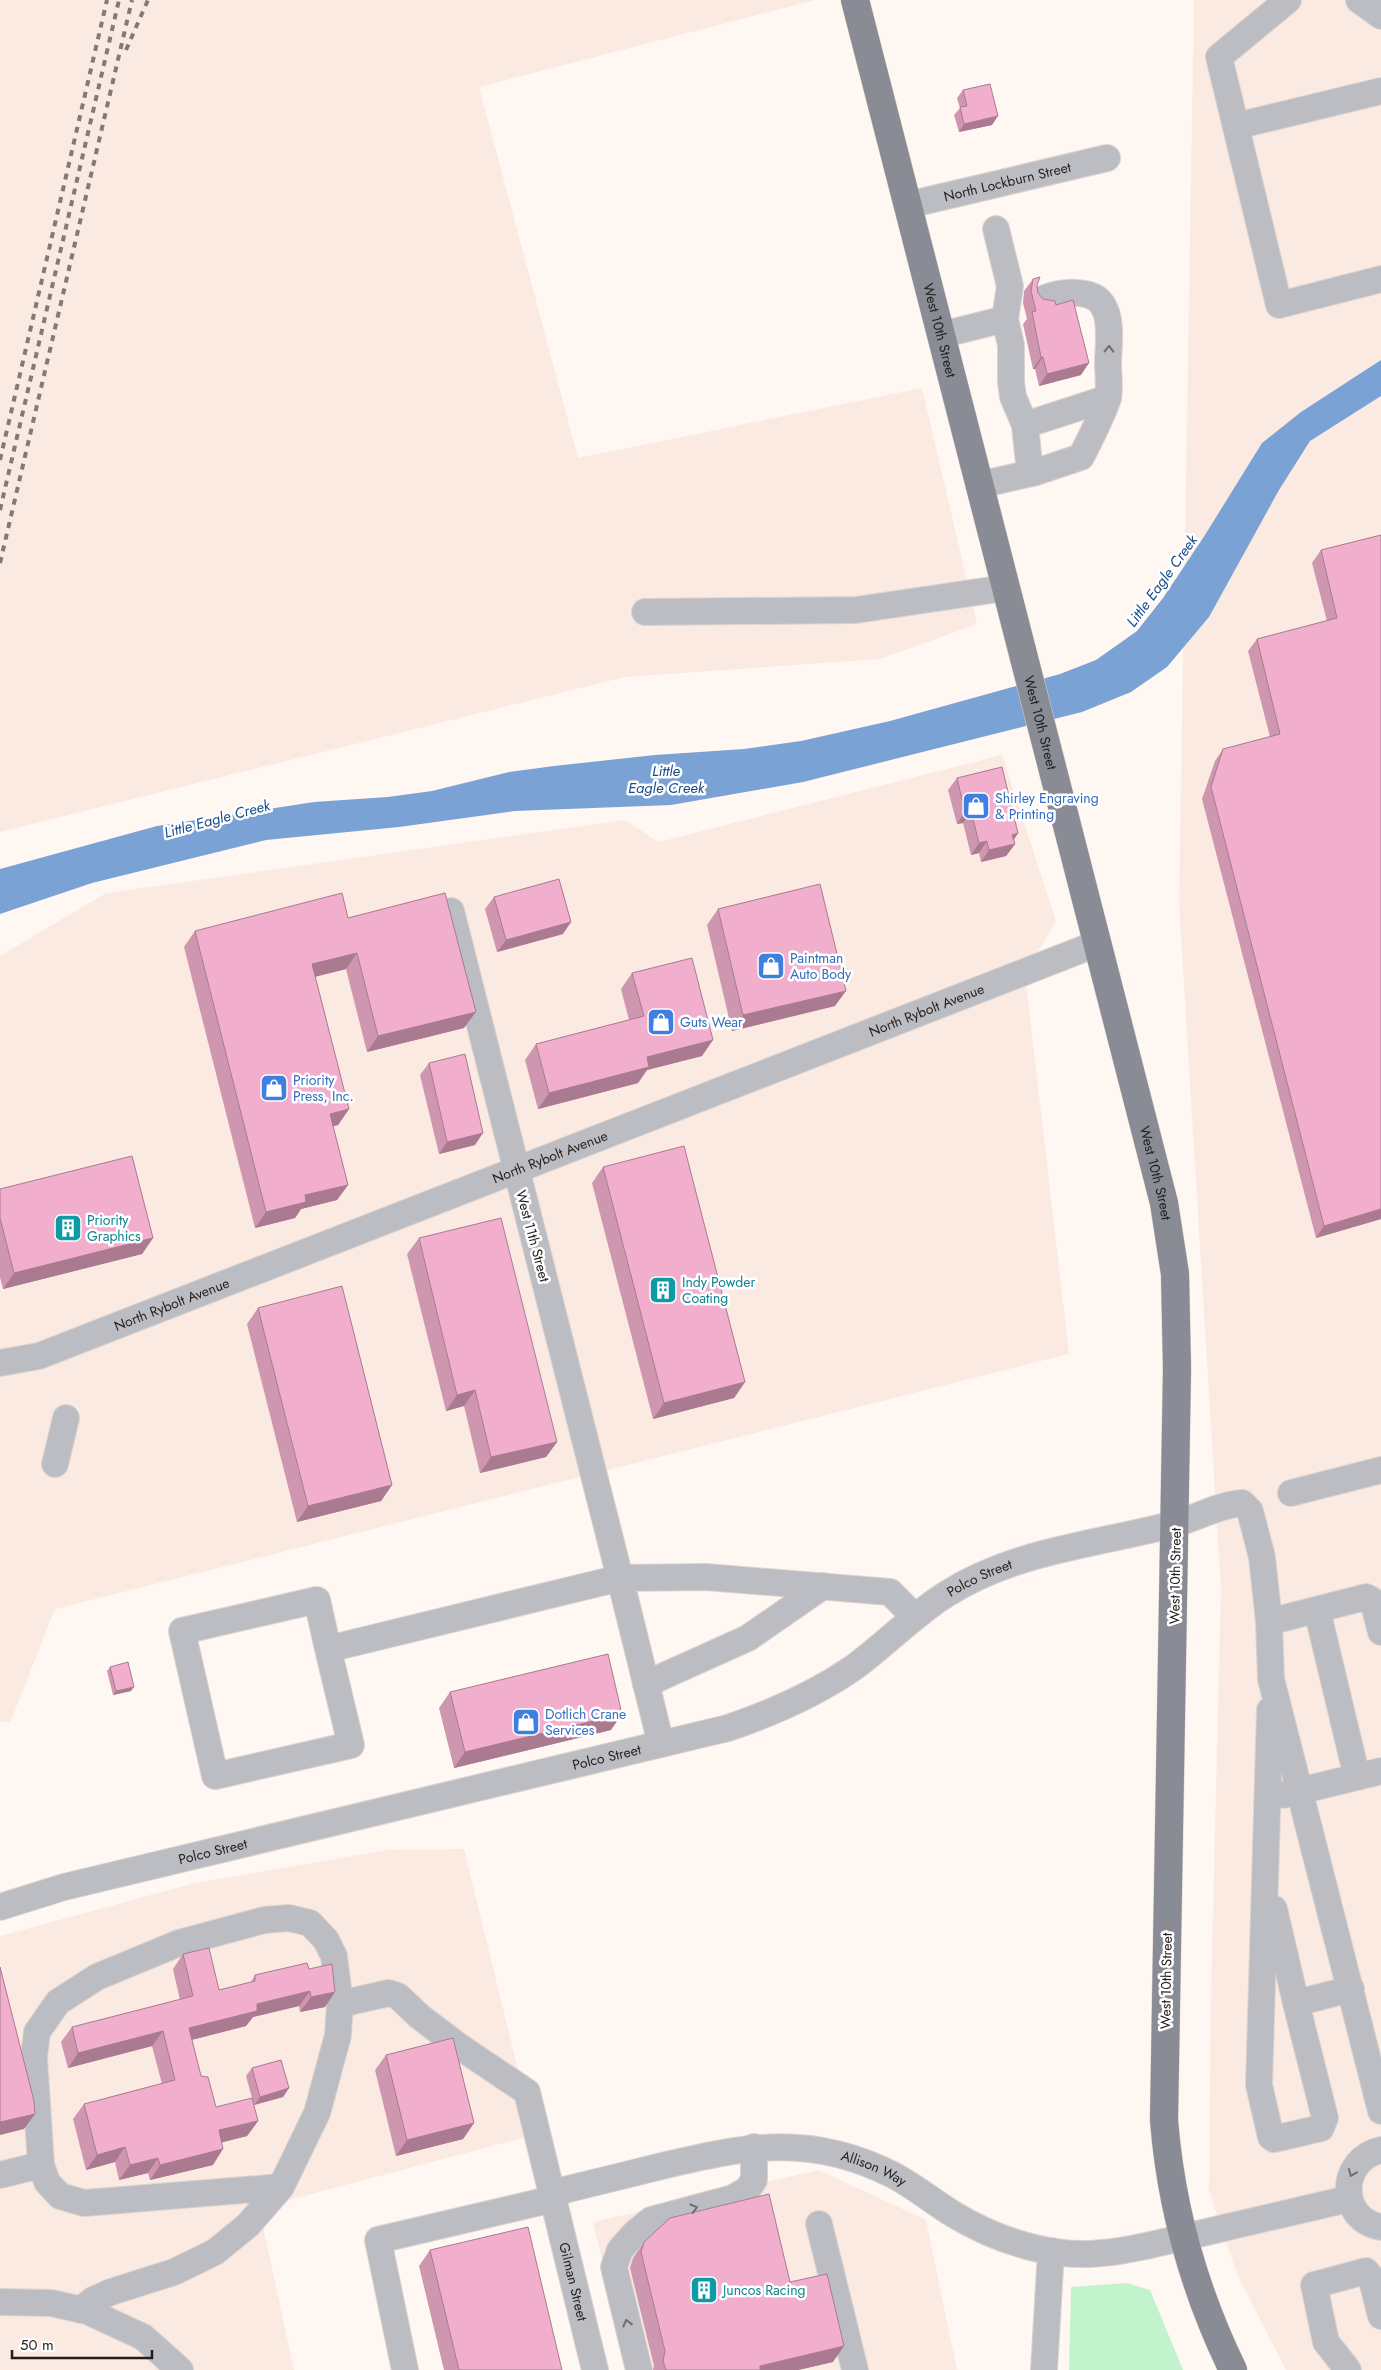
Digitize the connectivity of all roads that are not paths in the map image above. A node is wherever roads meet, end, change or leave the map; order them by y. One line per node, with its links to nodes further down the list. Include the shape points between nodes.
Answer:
1 (855, 0): 8 (main road, West 10th Street)
2 (1288, 0): 6 (street, via 1219,57)
3 (1359, 0): 4 (street)
4 (1381, 16)
5 (1381, 91): 6 (street)
6 (1236, 126): 10 (street, via 1279,305)
7 (1107, 158): 8 (street, North Lockburn Street)
8 (908, 204): 12 (main road, West 10th Street)
9 (996, 229): 11 (street, via 1010,286)
10 (1381, 279)
11 (1024, 309): 12 (street); 13 (street, one-way to 11, via 1109,332 1101,302 1094,296 1061,293); 14 (street, via 1012,345 1010,371 1013,397)
12 (940, 334): 16 (main road, West 10th Street)
13 (1108, 398): 14 (street); 15 (street, via 1081,457)
14 (1025, 425): 15 (street)
15 (1030, 473): 16 (street)
16 (979, 485): 17 (main road, West 10th Street)
17 (1005, 588): 18 (street, via 856,610); 20 (main road, West 10th Street)
18 (645, 612)
19 (451, 911): 21 (street, West 11th Street)
20 (1096, 944): 21 (street, North Rybolt Avenue); 27 (main road, West 10th Street, via 1164,1203 1174,1274 1178,1369)
21 (516, 1169): 22 (street, North Rybolt Avenue, via 39,1356); 28 (street, West 11th Street)
22 (0, 1363)
23 (66, 1418): 24 (street)
24 (55, 1464)
25 (1381, 1470): 26 (street)
26 (1292, 1493)
27 (1176, 1523): 31 (street, Polco Street, via 1028,1556 997,1567 943,1596); 32 (street, Polco Street, via 1230,1504 1242,1503 1250,1511 1262,1557); 56 (main road, West 10th Street, via 1164,2085 1167,2154)
28 (620, 1578): 29 (street, via 706,1576); 34 (street); 36 (street, West 11th Street)
29 (823, 1586): 31 (street, via 890,1592); 36 (street, via 748,1638)
30 (1317, 1610): 32 (street); 33 (street, via 1371,1598); 38 (street)
31 (915, 1617): 37 (street, Polco Street, via 854,1667 794,1702 728,1728)
32 (1269, 1622): 35 (street, Polco Street)
33 (1381, 1632)
34 (328, 1649): 34 (street, via 351,1745 215,1776 182,1631 317,1600)
35 (1271, 1679): 39 (street); 40 (street)
36 (646, 1684): 37 (street, West 11th Street)
37 (661, 1744): 42 (street, Polco Street, via 64,1887)
38 (1369, 1774): 39 (street)
39 (1300, 1791): 40 (street); 43 (street)
40 (1268, 1799): 41 (street)
41 (1266, 1877): 44 (street); 44 (street, via 1259,2085 1271,2137 1274,2138 1321,2128 1325,2118)
42 (0, 1907)
43 (1352, 1989): 44 (street); 46 (street)
44 (1296, 2003)
45 (340, 2004): 49 (street, via 334,1956 326,1940 310,1922 290,1918 264,1920 179,1943 97,1977 58,2002 37,2032 34,2057); 51 (street, via 338,2035 317,2113); 52 (street, Gilman Street, via 389,1993 398,1996 418,2016 527,2092)
46 (1381, 2110)
47 (754, 2147): 52 (street, Allison Way, via 713,2153); 57 (street, Allison Way, via 818,2150 866,2162 906,2182 970,2224 1001,2238); 64 (street, one-way to 47, via 614,2267 620,2250 652,2220 733,2198 747,2190 754,2180)
48 (1381, 2150): 53 (street, one-way to 53, via 1363,2157 1355,2166 1350,2176)
49 (41, 2164): 50 (street); 51 (street, via 47,2182 60,2196 84,2204)
50 (0, 2175)
51 (281, 2187): 60 (street, via 248,2225 215,2252 174,2272 102,2296)
52 (553, 2196): 62 (street, Allison Way, via 378,2240); 63 (street, Gilman Street)
53 (1348, 2199): 55 (street, via 1363,2220); 56 (street, Allison Way)
54 (819, 2224): 65 (street)
55 (1381, 2227)
56 (1182, 2238): 57 (street, Allison Way, via 1122,2251); 67 (main road, West 10th Street, via 1203,2302)
57 (1051, 2251): 66 (street)
58 (0, 2302): 60 (street, via 51,2304)
59 (1380, 2308): 68 (street, via 1371,2277 1366,2271 1314,2285 1326,2342)
60 (81, 2310): 61 (street, via 144,2337)
61 (180, 2370)
62 (406, 2370)
63 (595, 2370)
64 (639, 2370)
65 (855, 2370)
66 (1044, 2370)
67 (1234, 2370)
68 (1348, 2370)

